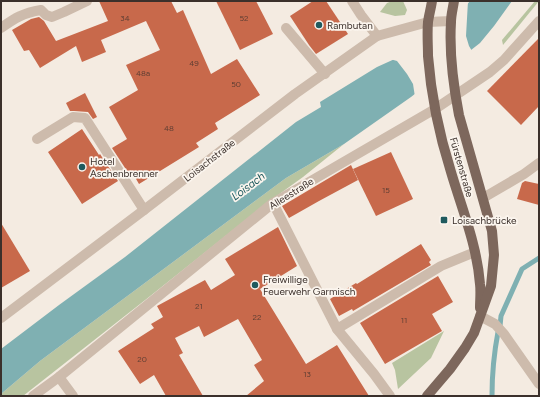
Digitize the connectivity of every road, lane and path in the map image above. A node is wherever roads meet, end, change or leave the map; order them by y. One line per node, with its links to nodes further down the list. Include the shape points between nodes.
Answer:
1 (35, 1): 6 (street)
2 (87, 1): 6 (street, via 52,17)
3 (352, 1): 12 (street)
4 (432, 1): 8 (main road, Fürstenstraße)
5 (454, 1): 7 (main road, Fürstenstraße)
6 (41, 10): 10 (street, via 18,17)
7 (451, 21): 8 (street, Loisachstraße); 14 (main road, Fürstenstraße, via 450,46)
8 (428, 22): 12 (street, Loisachstraße); 15 (main road, Fürstenstraße, via 429,74)
9 (539, 22): 14 (street, Alleestraße, via 504,60)
10 (1, 28)
11 (286, 28): 13 (street)
12 (377, 36): 13 (street, Loisachstraße)
13 (325, 74): 20 (street, Loisachstraße, via 295,94)
14 (455, 95): 15 (street, Alleestraße); 18 (main road, Fürstenstraße)
15 (435, 109): 19 (street, Alleestraße); 21 (main road, Fürstenstraße, via 450,171)
16 (37, 139): 20 (street, via 72,117 85,118)
17 (539, 163): 18 (street, Fürstenstraße)
18 (483, 198): 22 (main road, Fürstenstraße, via 492,231 494,255 491,286)
19 (273, 203): 24 (street); 25 (street, Alleestraße)
20 (144, 210): 23 (street, Loisachstraße)
21 (475, 252): 22 (main road, Fürstenstraße, via 480,284); 24 (street, via 442,266)
22 (480, 316): 26 (street, via 495,324 504,334); 30 (main road, via 465,348)
23 (1, 318)
24 (337, 329): 29 (street)
25 (59, 377): 27 (street, Alleestraße); 28 (street)
26 (539, 384)
27 (33, 396)
28 (73, 396)
29 (390, 396)
30 (427, 396)

